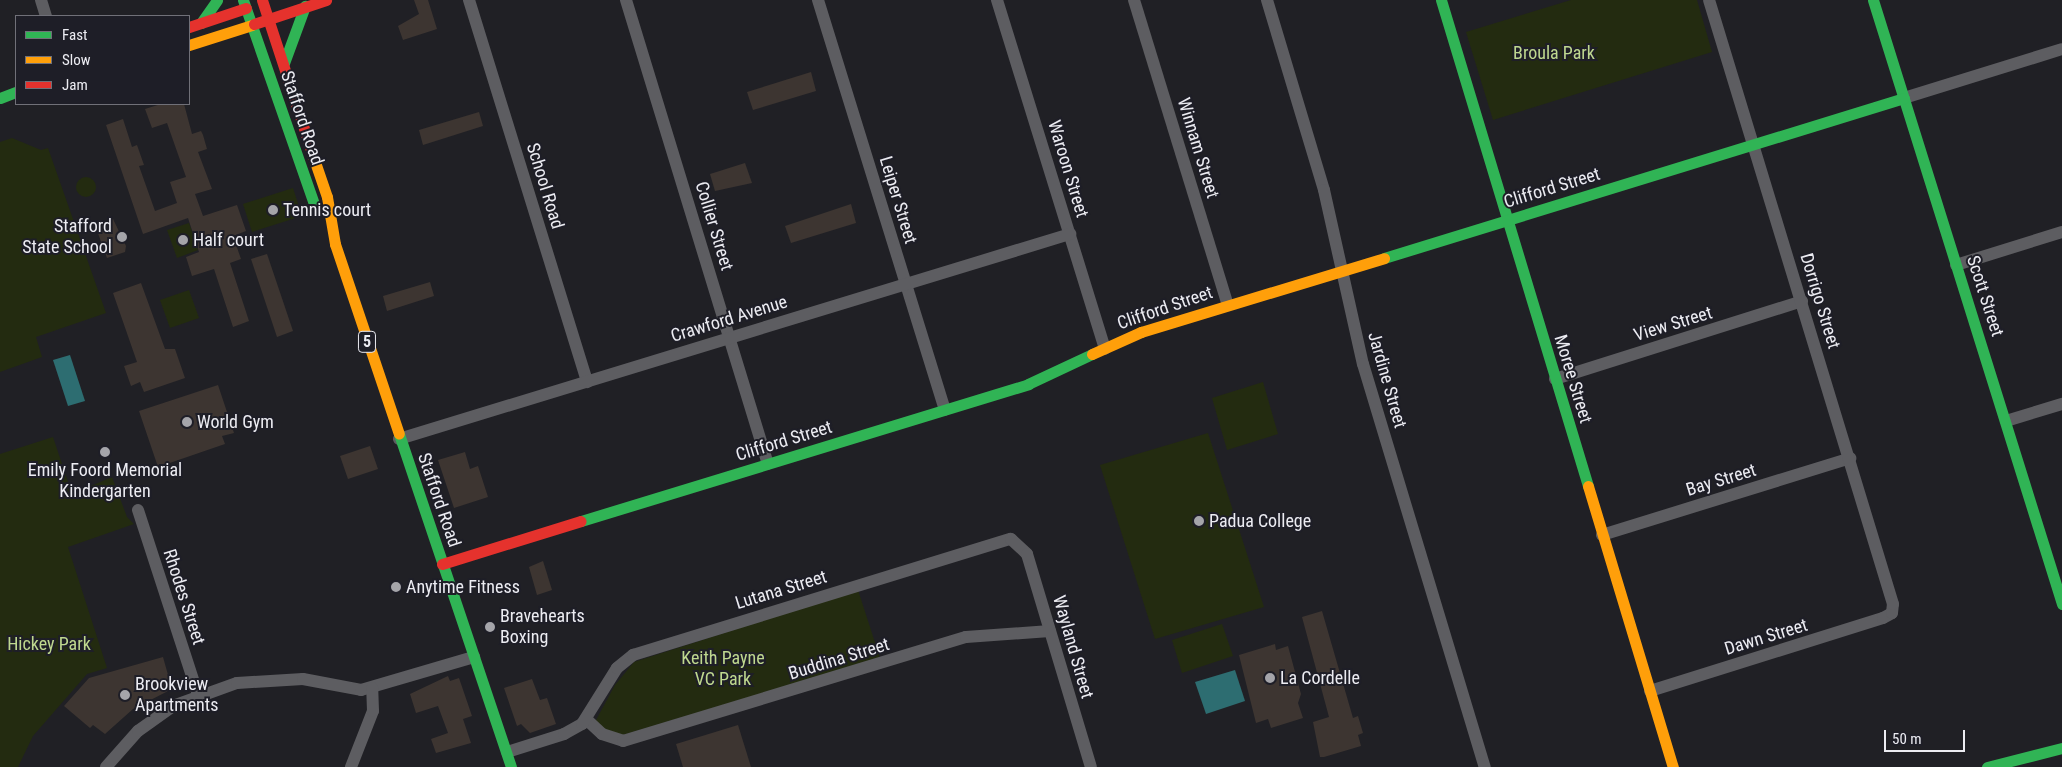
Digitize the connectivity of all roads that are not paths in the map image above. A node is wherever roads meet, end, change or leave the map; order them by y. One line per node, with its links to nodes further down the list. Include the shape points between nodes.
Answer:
1 (41, 0): 16 (street)
2 (217, 0): 18 (main road)
3 (326, 0): 15 (main road)
4 (469, 0): 40 (street, School Road)
5 (626, 0): 37 (street, Collier Street)
6 (818, 0): 34 (street, Leiper Street)
7 (997, 0): 30 (street, Waroon Street)
8 (1134, 0): 36 (street, Winnam Street)
9 (1267, 0): 33 (street, Jardine Street, via 1324,190)
10 (1441, 0): 28 (main road, Moree Street)
11 (1709, 0): 27 (street, Dorrigo Street)
12 (1873, 0): 26 (main road, Scott Street)
13 (265, 1): 14 (main road); 17 (main road, Stafford Road / 5)
14 (245, 4): 18 (main road); 19 (main road, Stafford Road / 5)
15 (305, 6): 17 (main road); 23 (main road)
16 (46, 15)
17 (268, 19): 19 (main road); 23 (main road, Stafford Road / 5)
18 (201, 24): 20 (main road)
19 (252, 25): 21 (main road); 31 (main road, Stafford Road / 5, via 312,203)
20 (190, 28)
21 (190, 45)
22 (2062, 49): 26 (street)
23 (284, 62): 31 (main road, Stafford Road / 5, via 327,197)
24 (15, 92): 25 (main road)
25 (0, 98)
26 (1904, 98): 27 (main road, Clifford Street); 32 (main road, Scott Street)
27 (1754, 144): 28 (main road, Clifford Street); 35 (street, Dorrigo Street)
28 (1508, 220): 33 (main road, Clifford Street); 39 (main road, Moree Street)
29 (2062, 232): 32 (street)
30 (1070, 234): 34 (street, Crawford Avenue); 38 (street, Waroon Street)
31 (335, 244): 44 (main road, Stafford Road / 5)
32 (1956, 265): 43 (main road, Scott Street)
33 (1341, 272): 36 (main road, Clifford Street); 68 (street, Jardine Street, via 1373,398)
34 (906, 284): 37 (street, Crawford Avenue); 42 (street, Leiper Street)
35 (1802, 301): 39 (street, View Street); 45 (street, Dorrigo Street)
36 (1228, 305): 38 (main road, Clifford Street, via 1141,332)
37 (730, 337): 40 (street, Crawford Avenue); 46 (street, Collier Street)
38 (1104, 349): 42 (main road, Clifford Street, via 1048,377)
39 (1555, 379): 48 (main road, Moree Street)
40 (587, 382): 44 (street, Crawford Avenue)
41 (2062, 404): 43 (street)
42 (945, 410): 46 (main road, Clifford Street)
43 (2006, 421): 51 (main road, Scott Street)
44 (400, 439): 50 (main road, Stafford Road / 5)
45 (1850, 458): 48 (street, Bay Street); 53 (street, Dorrigo Street, via 1893,604)
46 (768, 464): 50 (main road, Clifford Street)
47 (138, 510): 58 (street, Rhodes Street)
48 (1602, 535): 57 (main road, Moree Street)
49 (1016, 540): 54 (street, Wayland Street, via 1027,554); 59 (street, Lutana Street, via 994,542 633,655 617,668)
50 (442, 564): 55 (main road, Stafford Road / 5)
51 (2058, 576): 52 (main road, Scott Street)
52 (2062, 604)
53 (1892, 613): 57 (street, Dawn Street)
54 (1050, 631): 59 (street, Buddina Street, via 966,637 623,741 602,734); 64 (street, Wayland Street)
55 (474, 657): 56 (street); 63 (main road, Stafford Road / 5)
56 (372, 688): 58 (street, via 356,690 303,679 253,680); 66 (street, via 373,711)
57 (1650, 691): 69 (main road, Moree Street)
58 (198, 695): 65 (street, via 138,731)
59 (586, 719): 63 (street, via 564,734)
60 (2062, 740): 62 (main road)
61 (2062, 748): 62 (main road)
62 (2041, 750): 70 (main road)
63 (506, 752): 67 (main road, Stafford Road / 5)
64 (1087, 766)
65 (106, 767)
66 (351, 767)
67 (511, 767)
68 (1485, 767)
69 (1672, 767)
70 (1986, 767)

